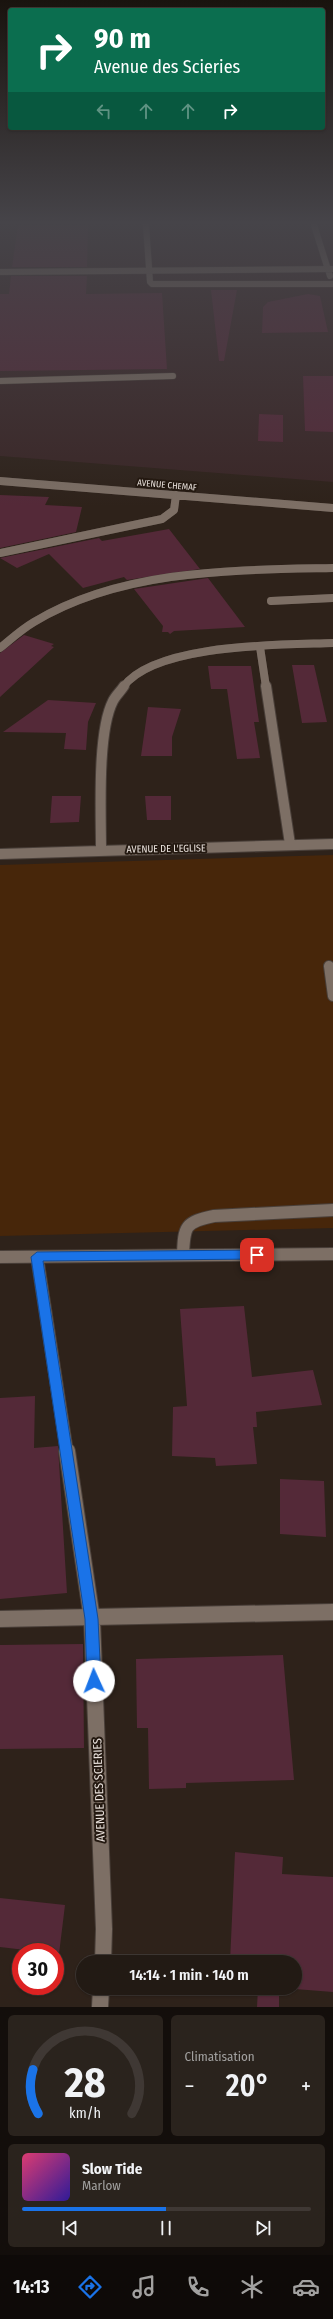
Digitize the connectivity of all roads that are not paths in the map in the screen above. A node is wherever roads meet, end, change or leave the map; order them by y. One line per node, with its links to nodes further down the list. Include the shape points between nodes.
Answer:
1 (173, 376): 2 (street)
2 (0, 381)
3 (0, 481): 4 (street, AVENUE CHEMAF)
4 (176, 495): 5 (street, AVENUE CHEMAF); 6 (street, via 174,510 162,519)
5 (333, 508)
6 (2, 551)
7 (333, 568): 12 (street, via 221,571 177,575 122,587 61,608 16,634)
8 (333, 598): 9 (street)
9 (271, 601)
10 (333, 643): 11 (street)
11 (260, 647): 13 (street); 15 (street, via 171,658 155,663 140,672 119,691 109,716 104,751)
12 (0, 648)
13 (290, 844): 14 (street, AVENUE DE L'EGLISE); 15 (street, AVENUE DE L'EGLISE)
14 (333, 844)
15 (101, 850): 16 (street, AVENUE DE L'EGLISE)
16 (0, 854)
17 (328, 966): 18 (street)
18 (333, 996)
19 (333, 1210): 21 (street, via 214,1216 190,1222 185,1227)
20 (333, 1254): 21 (street)
21 (184, 1255): 22 (street)
22 (37, 1257): 23 (street); 25 (street, AVENUE DES SCIERIES)
23 (0, 1258)
24 (333, 1612): 25 (street)
25 (92, 1619): 26 (street); 27 (street, AVENUE DES SCIERIES)
26 (0, 1620)
27 (103, 1955)
28 (101, 1995): 29 (street)
29 (100, 2007)

